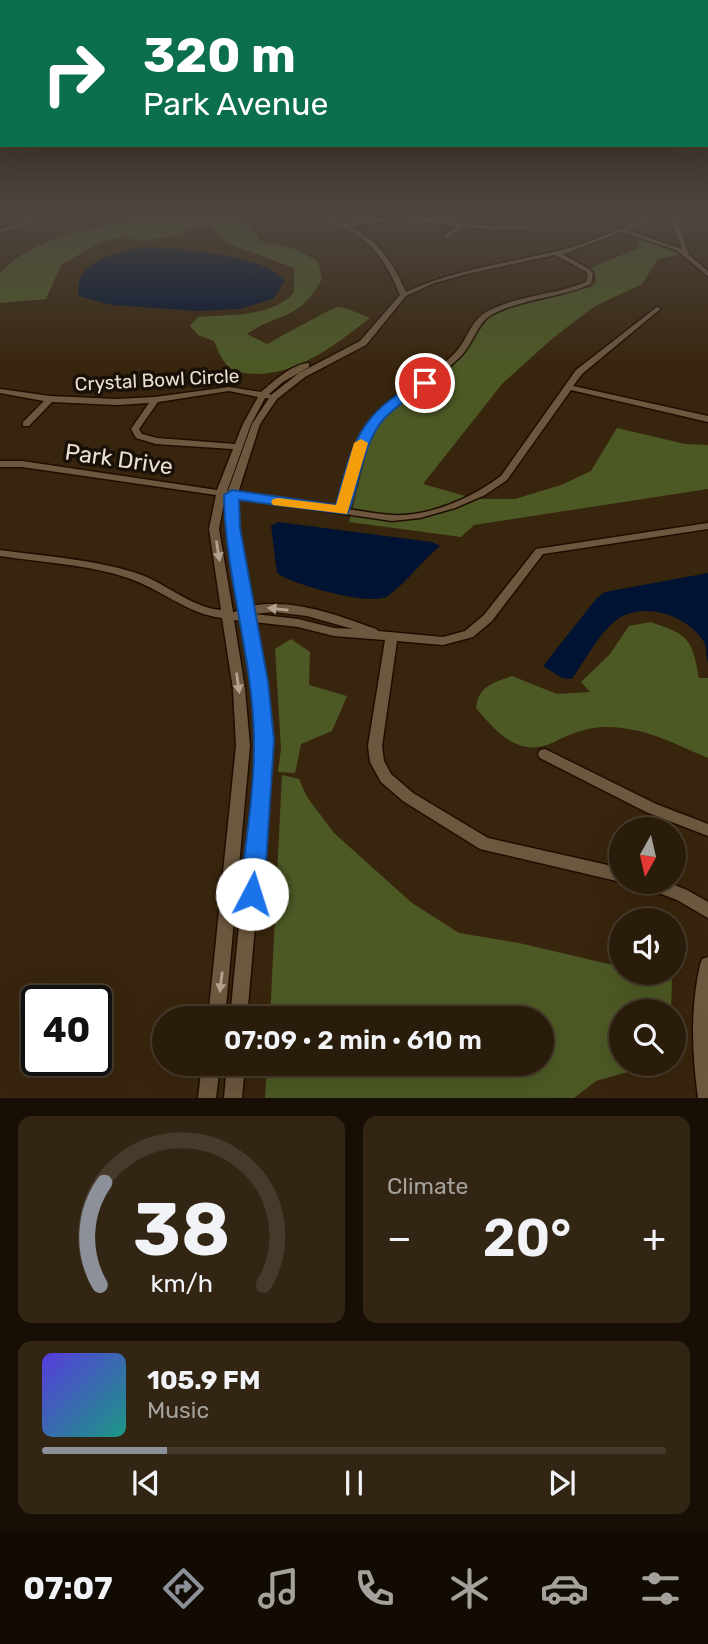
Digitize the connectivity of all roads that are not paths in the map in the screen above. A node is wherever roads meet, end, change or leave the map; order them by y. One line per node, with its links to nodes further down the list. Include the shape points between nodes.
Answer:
1 (393, 267): 4 (street)
2 (485, 267): 5 (street)
3 (582, 267): 18 (street, via 592,279 589,283 484,316 471,339 446,366 381,412 361,441)
4 (398, 279): 5 (street); 6 (street)
5 (432, 282): 6 (street)
6 (404, 295): 10 (street, via 363,343)
7 (657, 309): 8 (street, Park Drive, via 579,372)
8 (569, 387): 13 (street); 18 (street, Park Drive, via 494,487 408,518)
9 (0, 391): 11 (street, Crystal Bowl Circle)
10 (268, 396): 12 (street, Crystal Bowl Circle, via 229,389); 15 (street); 17 (street)
11 (50, 399): 12 (street, Crystal Bowl Circle); 14 (street)
12 (156, 400): 15 (street, via 135,429 139,436 189,447)
13 (708, 419)
14 (26, 424)
15 (235, 450): 17 (street)
16 (0, 464): 17 (street, Park Drive)
17 (226, 494): 18 (street, Park Drive); 22 (street, one-way to 22, via 214,529); 23 (street)
18 (342, 511)
19 (708, 526): 25 (street, via 540,551 488,618 469,634 443,641)
20 (0, 554): 22 (street, via 131,575 195,608)
21 (306, 612): 23 (street, one-way to 23, via 263,607); 24 (street); 25 (street)
22 (228, 615): 23 (street); 31 (street, one-way to 31, via 243,746)
23 (247, 615): 24 (street); 32 (street, via 264,740)
24 (298, 623): 25 (street)
25 (391, 639): 28 (street, via 375,746 386,778 485,844)
26 (545, 754): 27 (street, via 651,808)
27 (708, 830)
28 (609, 873)
29 (679, 894): 30 (street)
30 (708, 911)
31 (225, 946): 32 (street); 34 (street, one-way to 34)
32 (246, 946): 35 (street)
33 (708, 965): 40 (street, via 703,985 702,1058)
34 (218, 1006)
35 (240, 1006)
36 (210, 1076): 38 (street)
37 (235, 1076): 39 (street)
38 (207, 1098)
39 (233, 1098)
40 (707, 1098)

